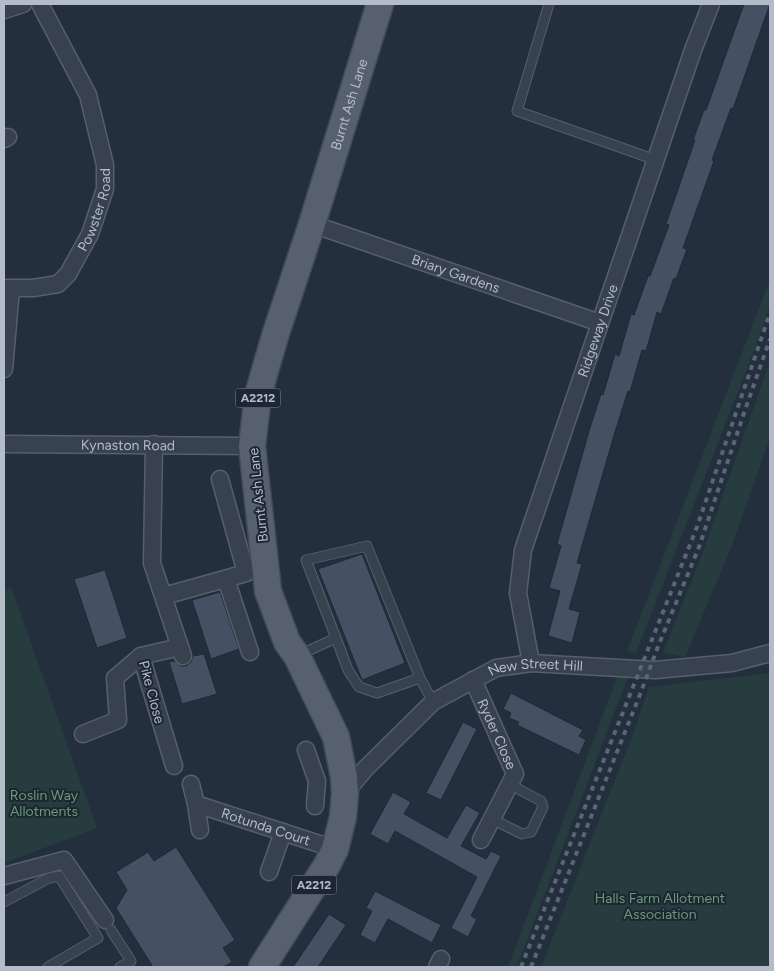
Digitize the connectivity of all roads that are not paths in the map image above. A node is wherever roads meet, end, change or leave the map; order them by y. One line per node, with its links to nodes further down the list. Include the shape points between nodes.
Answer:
1 (23, 4): 6 (street)
2 (40, 4): 9 (street, Powster Road, via 88,95 104,165 104,189 90,234 68,274 58,284)
3 (380, 4): 8 (main road, Burnt Ash Lane / A2212)
4 (549, 4): 7 (lane, via 517,110)
5 (711, 4): 7 (street, Ridgeway Drive)
6 (4, 10)
7 (656, 160): 10 (street, Ridgeway Drive)
8 (312, 224): 10 (street, Briary Gardens); 14 (main road, Burnt Ash Lane / A2212, via 258,395)
9 (7, 289): 11 (street, Powster Road)
10 (600, 323): 23 (street, Ridgeway Drive, via 523,550 518,593)
11 (4, 368)
12 (4, 444): 13 (street, Kynaston Road)
13 (154, 444): 14 (street, Kynaston Road); 17 (street, Pike Close, via 152,563)
14 (252, 446): 22 (main road, Burnt Ash Lane / A2212, via 268,591 287,642)
15 (220, 479): 16 (street, via 246,573)
16 (226, 579): 17 (street); 19 (street)
17 (164, 596): 21 (street, Pike Close, via 181,651)
18 (336, 638): 22 (lane); 24 (lane, via 348,670 359,687 377,693); 24 (lane, via 306,560 367,546)
19 (250, 652)
20 (770, 653): 23 (street, New Street Hill, via 732,664 655,670)
21 (141, 656): 27 (street, via 115,678 118,720); 29 (street, Pike Close)
22 (297, 656): 33 (main road, Burnt Ash Lane / A2212, via 336,738)
23 (532, 663): 25 (street, New Street Hill, via 496,668)
24 (420, 678): 26 (lane)
25 (473, 680): 26 (street, New Street Hill); 32 (street, Ryder Close, via 515,774)
26 (433, 702): 33 (street, New Street Hill, via 366,768)
27 (83, 734)
28 (306, 750): 30 (street)
29 (174, 766)
30 (316, 781): 33 (street); 35 (street)
31 (191, 784): 34 (street, Rotunda Court)
32 (509, 784): 36 (street, Ryder Close); 36 (lane, via 541,801 543,807 532,830 522,834)
33 (344, 785): 40 (main road, Burnt Ash Lane / A2212, via 342,817)
34 (196, 804): 37 (street, Rotunda Court); 38 (street, Rotunda Court)
35 (315, 806)
36 (492, 818): 39 (street, Ryder Close)
37 (200, 830)
38 (283, 832): 40 (street, Rotunda Court); 41 (street)
39 (481, 840)
40 (334, 849): 48 (main road, Burnt Ash Lane / A2212)
41 (269, 872)
42 (4, 876): 44 (street, via 64,860)
43 (4, 902): 45 (lane, via 59,876)
44 (108, 925): 45 (lane); 47 (lane, via 131,961)
45 (98, 938): 46 (lane)
46 (48, 967)
47 (120, 967)
48 (262, 967)

